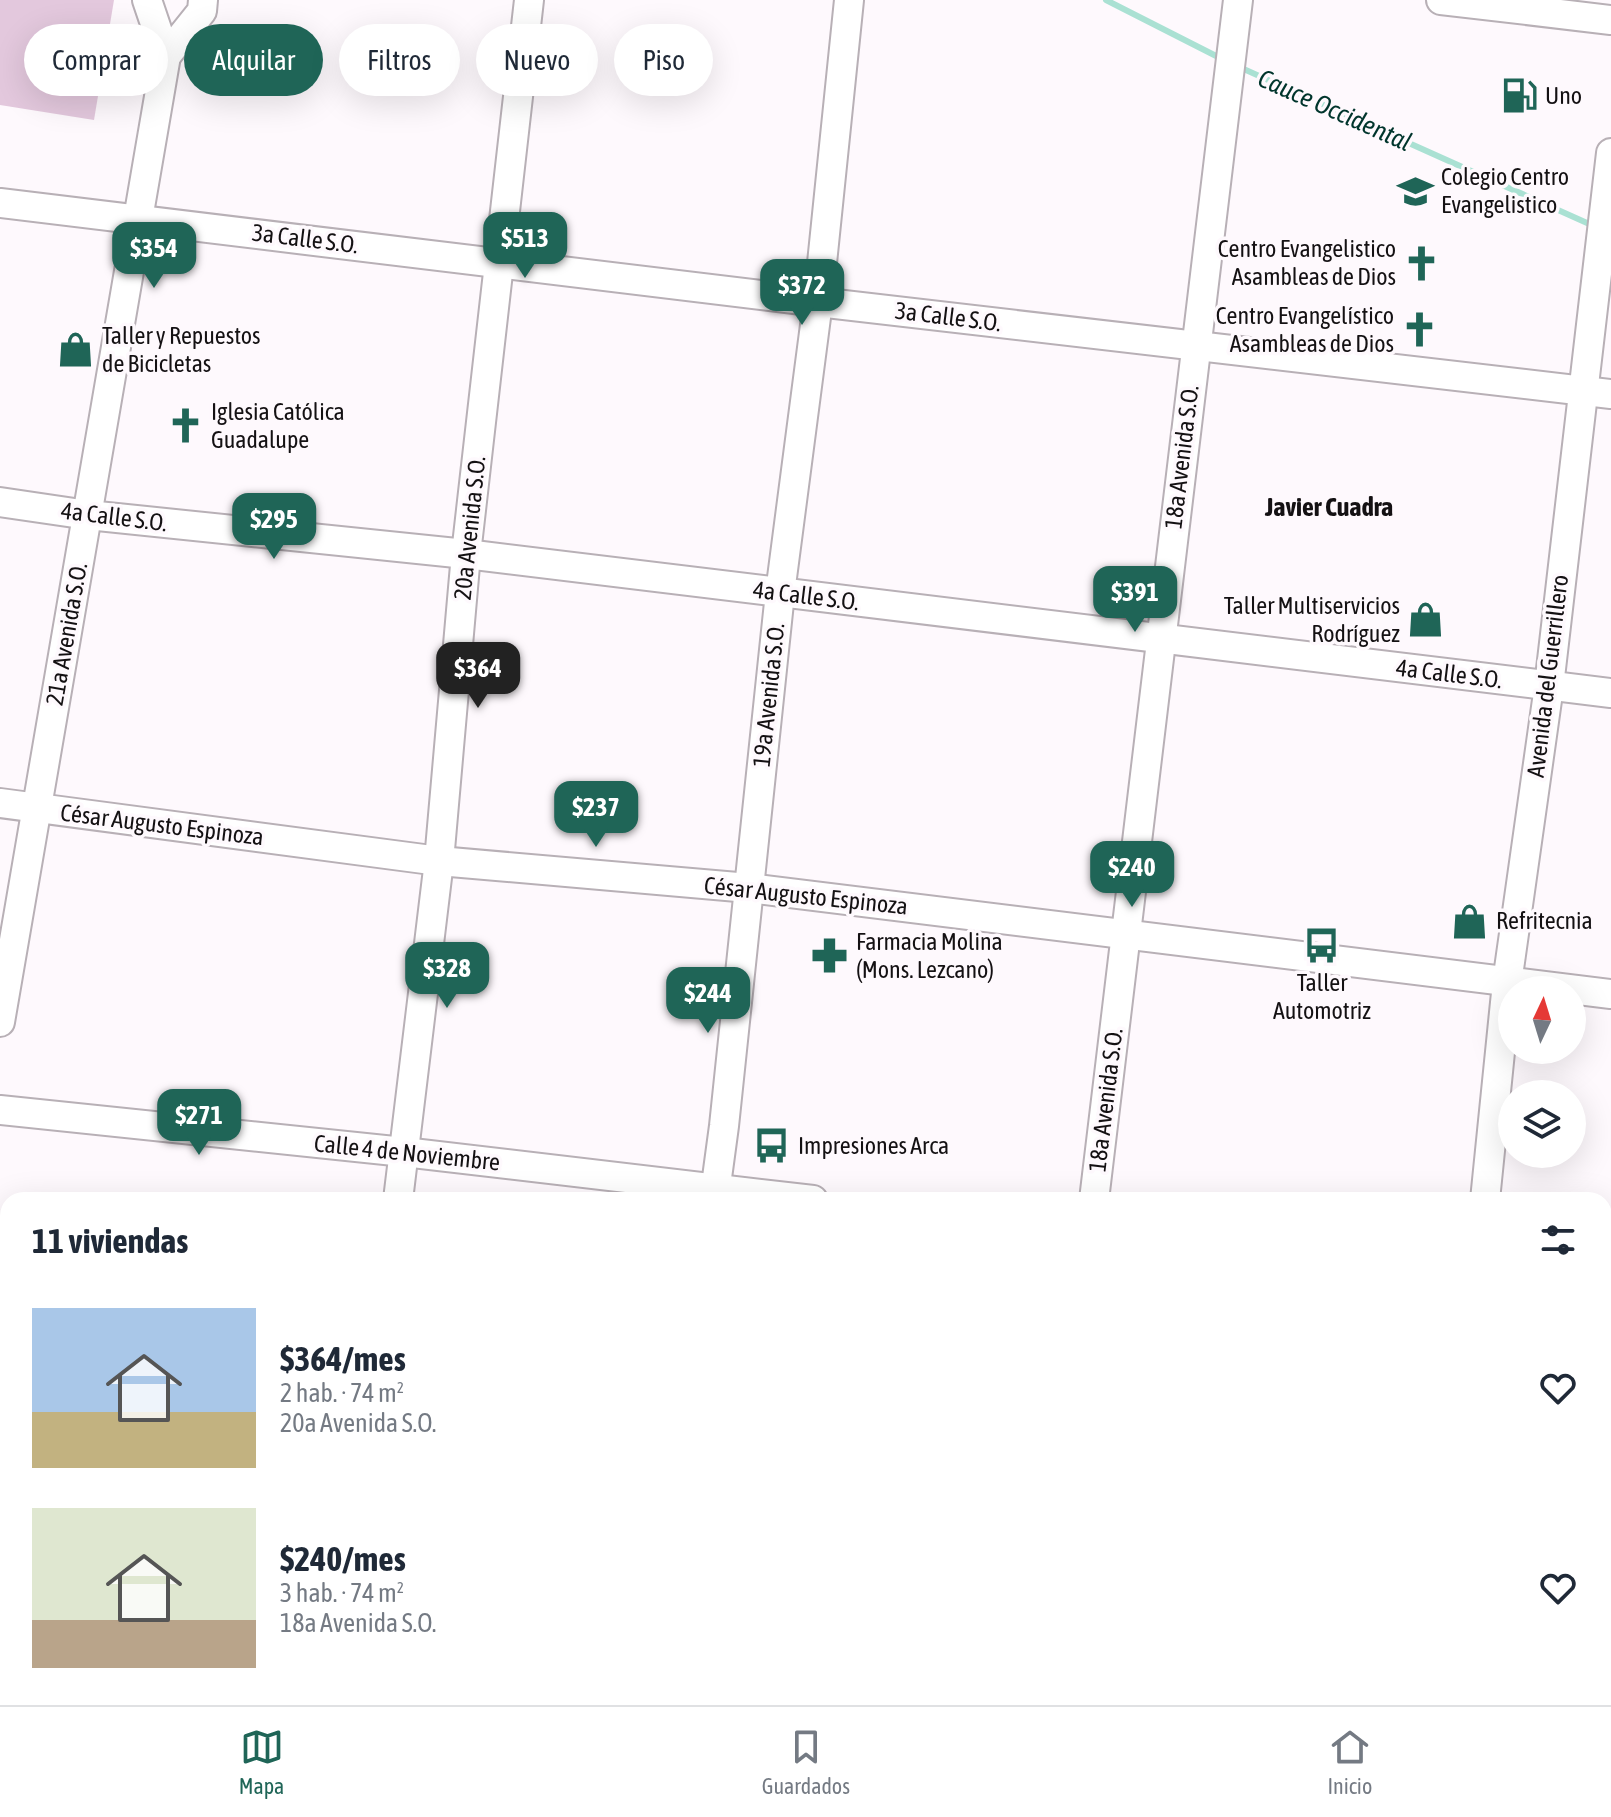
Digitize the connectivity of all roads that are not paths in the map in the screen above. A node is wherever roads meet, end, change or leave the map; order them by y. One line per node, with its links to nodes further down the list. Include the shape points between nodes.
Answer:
1 (147, 0): 8 (street, 21a Avenida S.O.)
2 (203, 0): 9 (street, 21a Avenida S.O., via 202,11)
3 (529, 0): 14 (street, 20a Avenida S.O.)
4 (849, 0): 15 (street, 19a Avenida S.O.)
5 (1238, 0): 16 (street, 18a Avenida S.O.)
6 (1441, 0): 7 (street)
7 (1611, 20)
8 (155, 24)
9 (168, 54)
10 (160, 96): 13 (street, 21a Avenida S.O.)
11 (1611, 153): 17 (street, Avenida del Guerrillero)
12 (0, 203): 13 (street, 3a Calle S.O.)
13 (140, 220): 14 (street, 3a Calle S.O.); 20 (street, 21a Avenida S.O.)
14 (501, 263): 15 (street, 3a Calle S.O.); 21 (street, 20a Avenida S.O.)
15 (818, 302): 16 (street, 3a Calle S.O.); 22 (street, 19a Avenida S.O.)
16 (1195, 346): 17 (street, 3a Calle S.O.); 23 (street, 18a Avenida S.O.)
17 (1581, 391): 18 (street, 3a Calle S.O.); 24 (street, Avenida del Guerrillero)
18 (1611, 394)
19 (0, 502): 20 (street, 4a Calle S.O.)
20 (88, 515): 21 (street, 4a Calle S.O.); 27 (street, 21a Avenida S.O.)
21 (466, 554): 22 (street, 4a Calle S.O.); 28 (street, 20a Avenida S.O.)
22 (780, 593): 23 (street, 4a Calle S.O.); 29 (street, 19a Avenida S.O.)
23 (1161, 639): 24 (street, 4a Calle S.O.); 30 (street, 18a Avenida S.O.)
24 (1549, 686): 25 (street, 4a Calle S.O.); 31 (street, Avenida del Guerrillero)
25 (1611, 693)
26 (0, 803): 27 (street, César Augusto Espinoza)
27 (37, 809): 28 (street, César Augusto Espinoza); 35 (street, 21a Avenida S.O.)
28 (439, 861): 29 (street, César Augusto Espinoza); 38 (street, 20a Avenida S.O.)
29 (749, 888): 30 (street, César Augusto Espinoza); 41 (street, 19a Avenida S.O.)
30 (1125, 934): 32 (street, César Augusto Espinoza); 42 (street, 18a Avenida S.O.)
31 (1508, 976)
32 (1498, 982)
33 (1586, 991): 34 (street, César Augusto Espinoza)
34 (1611, 994)
35 (0, 1022)
36 (1499, 1064): 43 (street, Avenida del Guerrillero)
37 (0, 1110): 38 (street, Calle 4 de Noviembre)
38 (404, 1152): 39 (street, 20a Avenida S.O.); 40 (street, Calle 4 de Noviembre)
39 (399, 1192)
40 (699, 1192)
41 (714, 1192)
42 (1095, 1192)
43 (1486, 1192)

